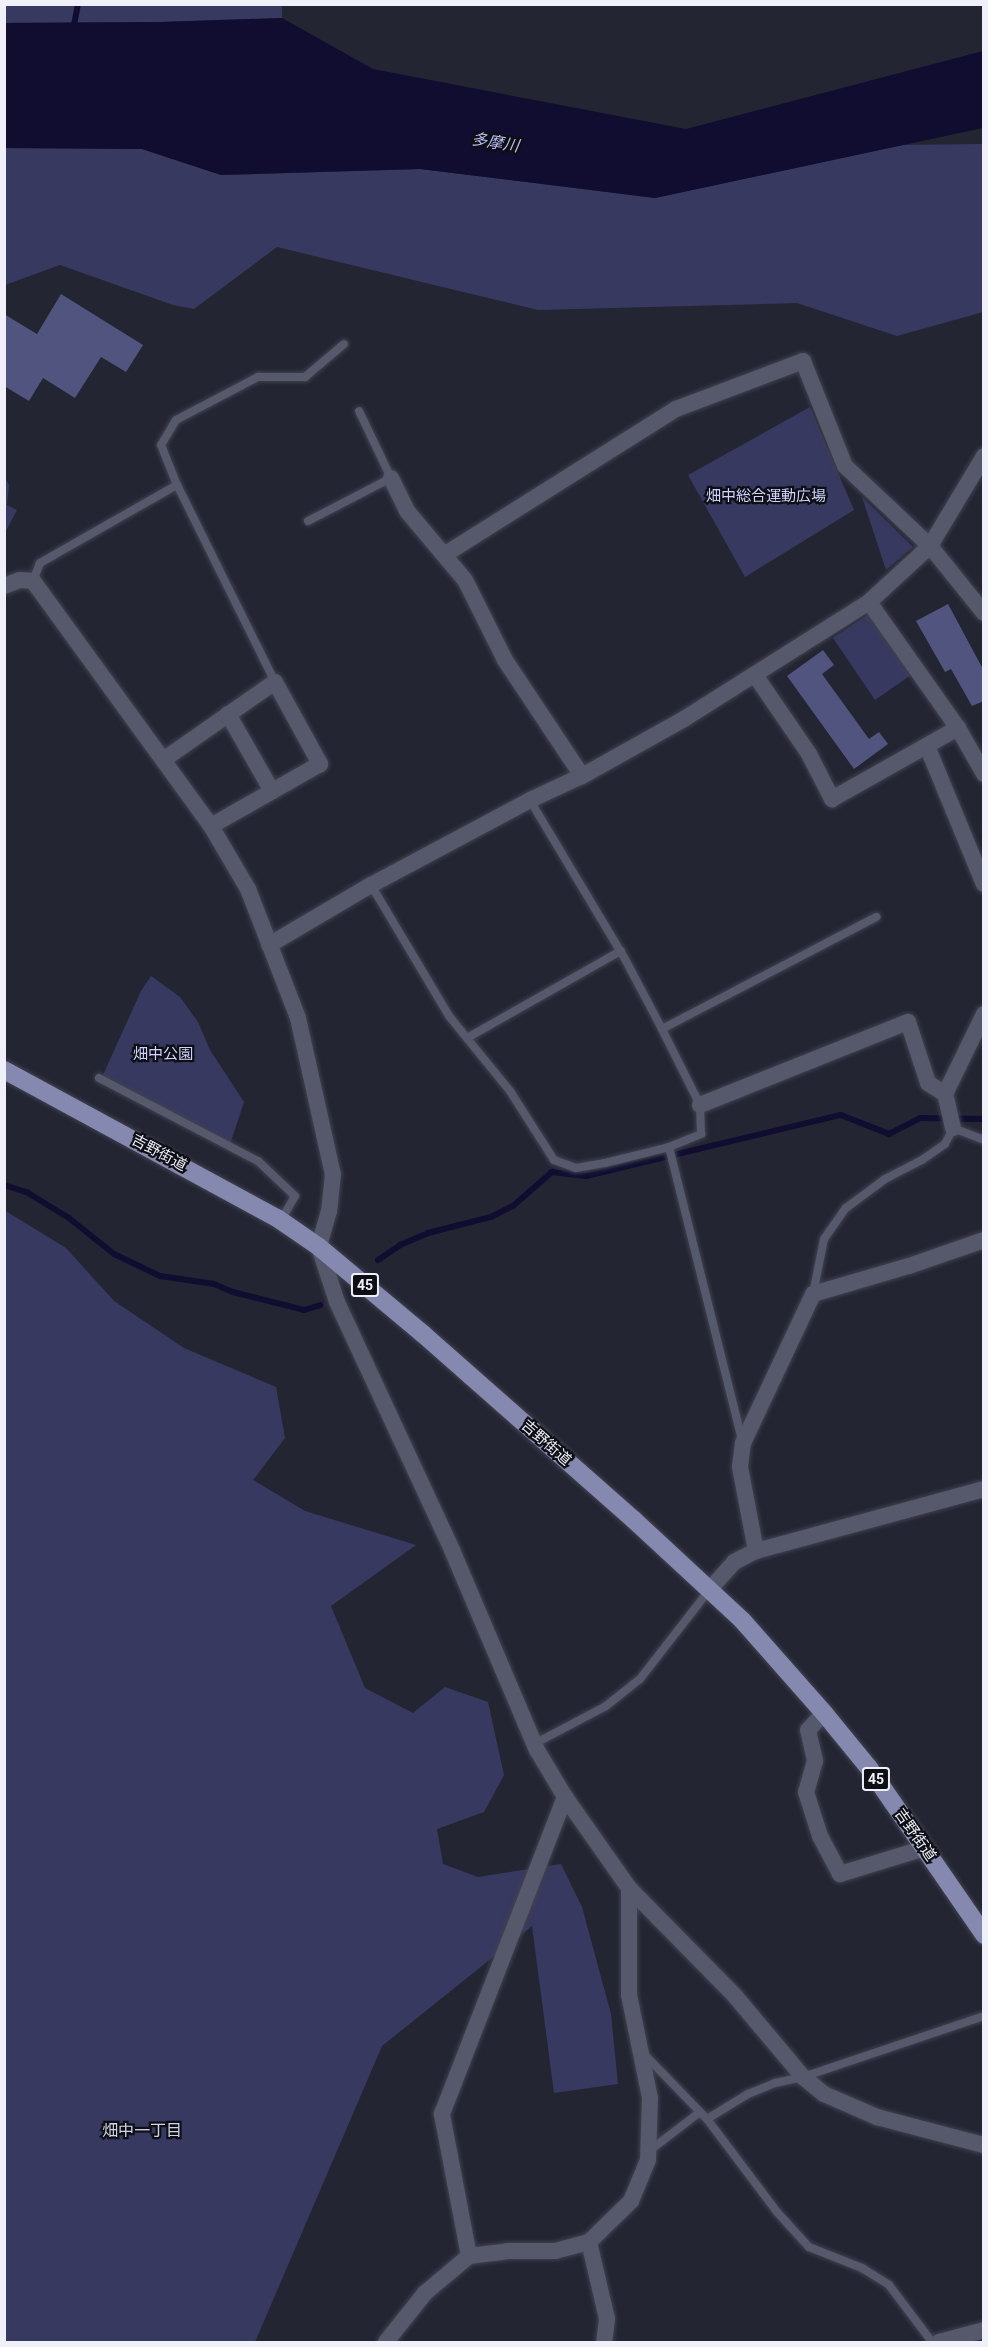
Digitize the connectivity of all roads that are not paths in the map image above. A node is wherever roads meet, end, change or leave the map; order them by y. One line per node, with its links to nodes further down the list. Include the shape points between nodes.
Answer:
1 (344, 344): 5 (lane, via 305,377 258,377 177,420 161,445)
2 (359, 411): 4 (lane)
3 (984, 456): 7 (street)
4 (391, 478): 6 (lane); 8 (street, via 407,510)
5 (177, 485): 9 (lane, via 40,563); 14 (lane)
6 (308, 521)
7 (930, 546): 8 (street, via 845,466 803,361 676,409); 11 (street); 12 (street)
8 (444, 555): 20 (street, via 465,580 505,660)
9 (33, 581): 10 (street, via 20,580); 18 (street)
10 (4, 586)
11 (868, 602): 13 (street); 16 (street)
12 (984, 613)
13 (755, 675): 17 (street, via 809,754 832,799); 20 (street)
14 (275, 682): 15 (street); 21 (street, via 320,764)
15 (228, 714): 18 (street); 21 (street)
16 (958, 728): 17 (street); 19 (street)
17 (927, 746): 24 (street)
18 (163, 760): 23 (street)
19 (984, 774)
20 (582, 776): 22 (street)
21 (272, 791): 23 (street)
22 (530, 800): 25 (street); 28 (lane)
23 (211, 826): 27 (street, via 248,889)
24 (984, 884)
25 (371, 885): 27 (street); 31 (lane, via 449,1016)
26 (876, 917): 30 (lane)
27 (269, 945): 41 (street, via 298,1018 333,1174 329,1211)
28 (621, 951): 30 (lane); 31 (lane)
29 (984, 1014): 34 (street)
30 (662, 1029): 35 (lane)
31 (467, 1038): 38 (lane, via 510,1091 554,1160 576,1168)
32 (4, 1070): 39 (main road, 吉野街道 / 45)
33 (99, 1078): 39 (lane, via 258,1161 295,1196)
34 (945, 1094): 35 (street, via 928,1083 908,1022); 36 (street)
35 (700, 1105): 38 (lane, via 701,1134)
36 (953, 1128): 37 (lane); 42 (lane, via 945,1144 885,1179 846,1209 824,1239)
37 (984, 1140)
38 (669, 1147): 43 (lane)
39 (281, 1221): 41 (main road, 吉野街道 / 45)
40 (984, 1240): 42 (street)
41 (319, 1247): 46 (main road, 吉野街道 / 45); 48 (street, via 337,1302 452,1550)
42 (813, 1294): 43 (street)
43 (743, 1443): 45 (street, via 740,1467)
44 (984, 1489): 45 (street)
45 (756, 1551): 46 (street, via 734,1562)
46 (710, 1588): 47 (main road, 吉野街道 / 45, via 771,1650); 48 (lane, via 640,1679 606,1706)
47 (824, 1713): 50 (main road, 吉野街道 / 45); 50 (street, via 808,1730 815,1761 806,1792 820,1836 840,1874)
48 (534, 1744): 49 (street)
49 (565, 1797): 51 (street); 60 (street, via 442,2114)
50 (925, 1848): 52 (main road, 吉野街道 / 45)
51 (629, 1888): 54 (street, via 629,1995); 55 (street, via 735,1996)
52 (984, 1935)
53 (984, 2016): 55 (lane)
54 (640, 2049): 56 (lane); 58 (street, via 650,2098)
55 (803, 2077): 56 (lane, via 775,2083); 57 (street, via 824,2094 876,2117)
56 (704, 2115): 58 (lane); 64 (lane, via 777,2212 809,2247 862,2268 889,2285)
57 (984, 2145)
58 (649, 2151): 59 (street, via 631,2201)
59 (589, 2242): 60 (street, via 555,2251); 63 (street, via 607,2319)
60 (469, 2256): 62 (street, via 425,2293)
61 (984, 2330): 65 (street)
62 (386, 2343)
63 (604, 2343)
64 (932, 2343)
65 (939, 2343)

